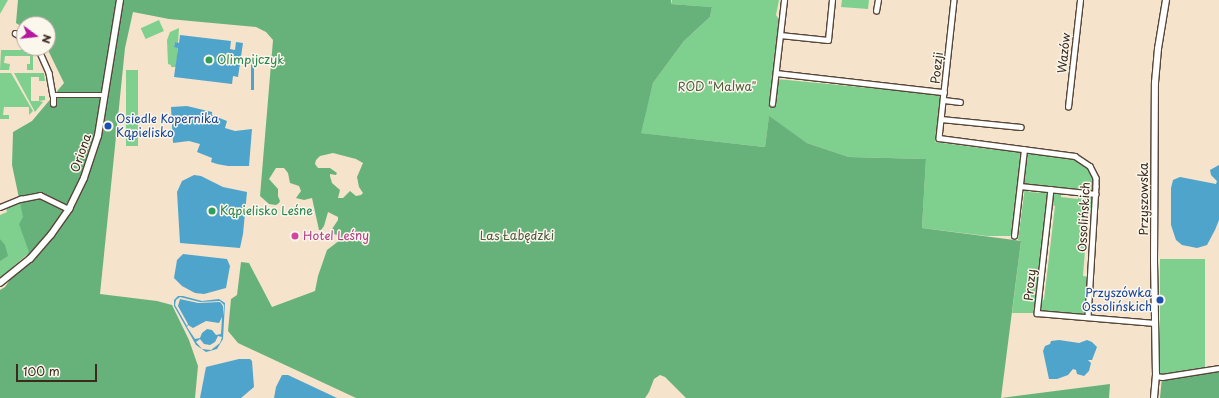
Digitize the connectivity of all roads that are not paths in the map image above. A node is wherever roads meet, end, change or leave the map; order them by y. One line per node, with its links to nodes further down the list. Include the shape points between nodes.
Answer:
1 (120, 0): 14 (street, Oriona)
2 (784, 0): 9 (street)
3 (832, 0): 9 (street, via 828,40)
4 (878, 0): 8 (street)
5 (954, 0): 12 (street, Poezji)
6 (1080, 0): 19 (street, Wazów)
7 (1166, 0): 32 (street, Przyszowska, via 1155,83)
8 (876, 11)
9 (780, 35): 11 (street)
10 (42, 56): 13 (street, via 49,73)
11 (776, 73): 12 (street); 18 (street)
12 (944, 92): 15 (street, Poezji)
13 (53, 94): 14 (street); 17 (street)
14 (105, 95): 28 (street, Oriona, via 94,152)
15 (944, 100): 16 (street); 20 (street, Poezji)
16 (960, 102)
17 (53, 104)
18 (772, 104)
19 (1068, 107)
20 (942, 119): 21 (street); 22 (street, Poezji)
21 (1021, 127)
22 (939, 138): 23 (street, Ossolińskich)
23 (1024, 150): 24 (street); 26 (street, Ossolińskich, via 1082,159 1095,174)
24 (1020, 186): 25 (street); 29 (street)
25 (1051, 189): 26 (street); 31 (street, Prozy, via 1037,313)
26 (1096, 194): 31 (street, Ossolińskich)
27 (0, 208): 28 (street, via 40,194)
28 (69, 209): 30 (street, Oriona, via 40,248)
29 (1014, 236)
30 (0, 283)
31 (1088, 317): 32 (street, Prozy)
32 (1155, 323): 34 (street, Przyszowska)
33 (1219, 368): 34 (street)
34 (1156, 376): 35 (street, Przyszowska)
35 (1154, 398)

